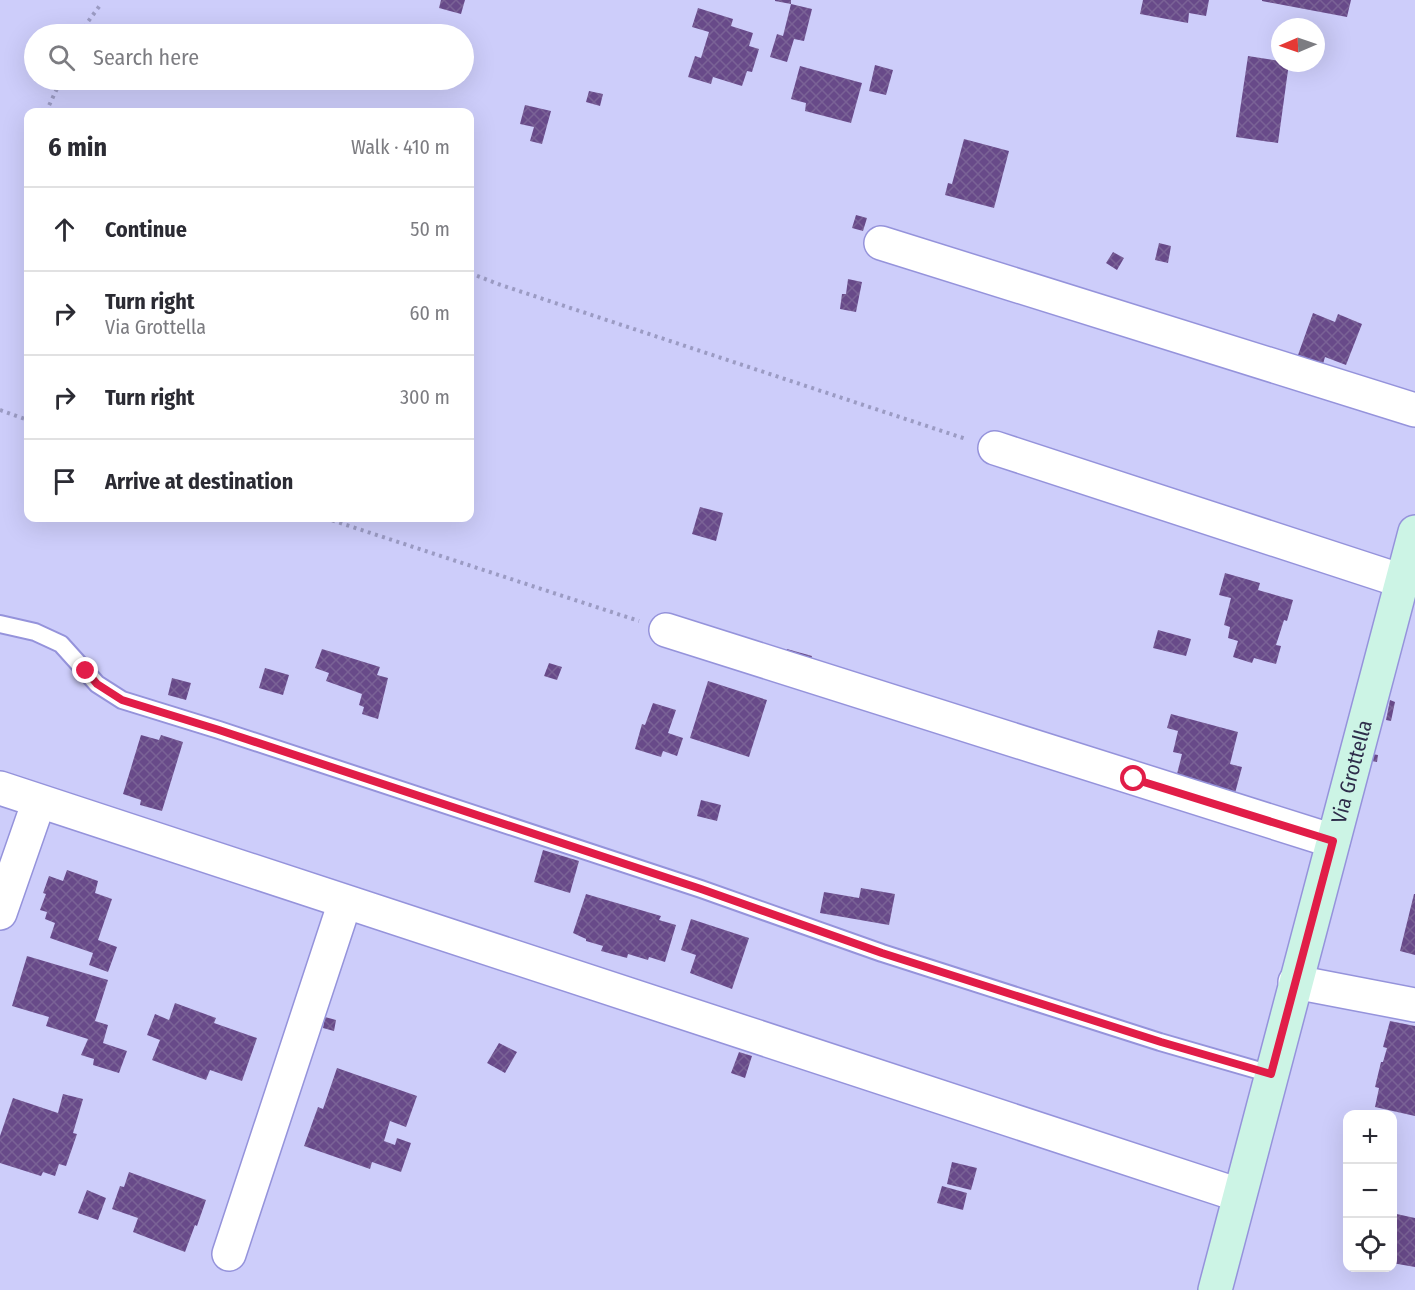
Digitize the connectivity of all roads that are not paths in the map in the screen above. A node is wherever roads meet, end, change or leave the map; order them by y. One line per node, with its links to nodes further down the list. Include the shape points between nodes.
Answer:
1 (881, 243): 2 (street)
2 (1415, 410)
3 (995, 448): 5 (street)
4 (1415, 532): 5 (street, Via Grottella)
5 (1402, 581): 10 (street, Via Grottella)
6 (0, 624): 15 (lane, via 36,632 61,644 97,684 122,700 667,878 882,953)
7 (666, 630): 10 (street)
8 (0, 788): 9 (street)
9 (39, 801): 11 (street); 12 (street)
10 (1333, 841): 13 (street, Via Grottella)
11 (345, 902): 16 (street); 17 (street)
12 (0, 913)
13 (1295, 982): 14 (street); 15 (street, Via Grottella)
14 (1415, 1005)
15 (1271, 1074): 16 (street, Via Grottella)
16 (1239, 1195): 18 (street, Via Grottella)
17 (229, 1254)
18 (1215, 1290)

